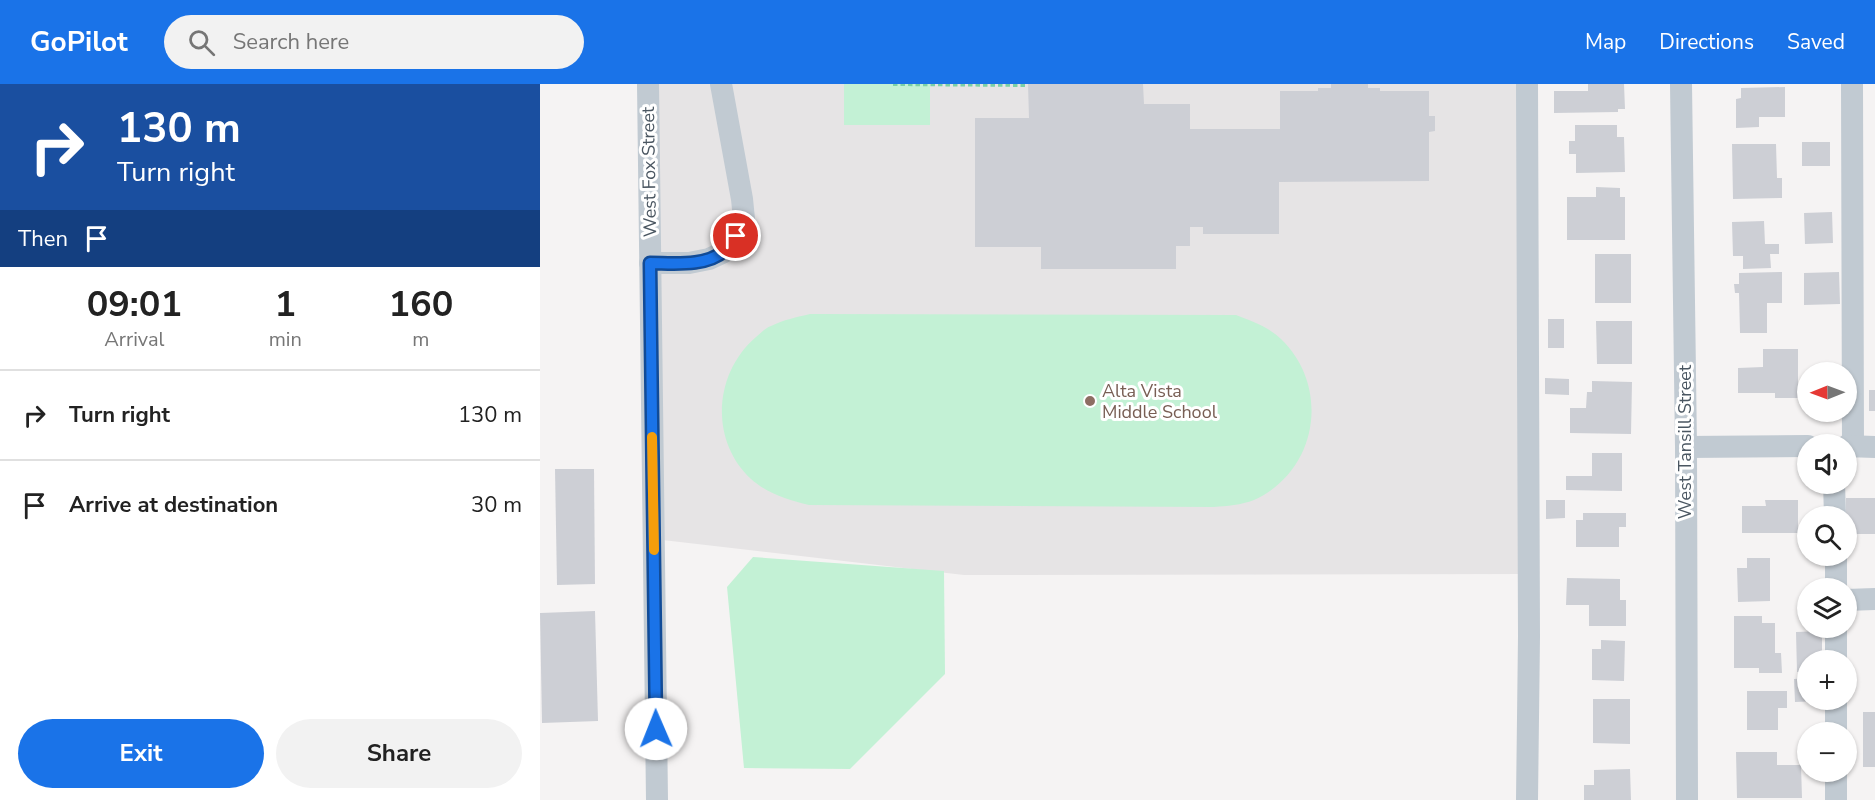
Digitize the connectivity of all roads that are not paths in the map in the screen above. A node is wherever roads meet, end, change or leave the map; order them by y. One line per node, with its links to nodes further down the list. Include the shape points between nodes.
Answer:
1 (648, 84): 6 (street, West Fox Street)
2 (721, 84): 6 (street, via 744,219 724,252 689,263)
3 (1527, 84): 14 (street)
4 (1682, 84): 8 (street, West Tansill Street)
5 (1852, 84): 9 (street)
6 (650, 263): 13 (street, West Fox Street)
7 (1797, 446): 8 (street)
8 (1686, 447): 15 (street, West Tansill Street)
9 (1858, 447)
10 (1875, 599): 11 (street)
11 (1857, 600)
12 (1836, 782): 16 (street)
13 (657, 800)
14 (1527, 800)
15 (1687, 800)
16 (1836, 800)

